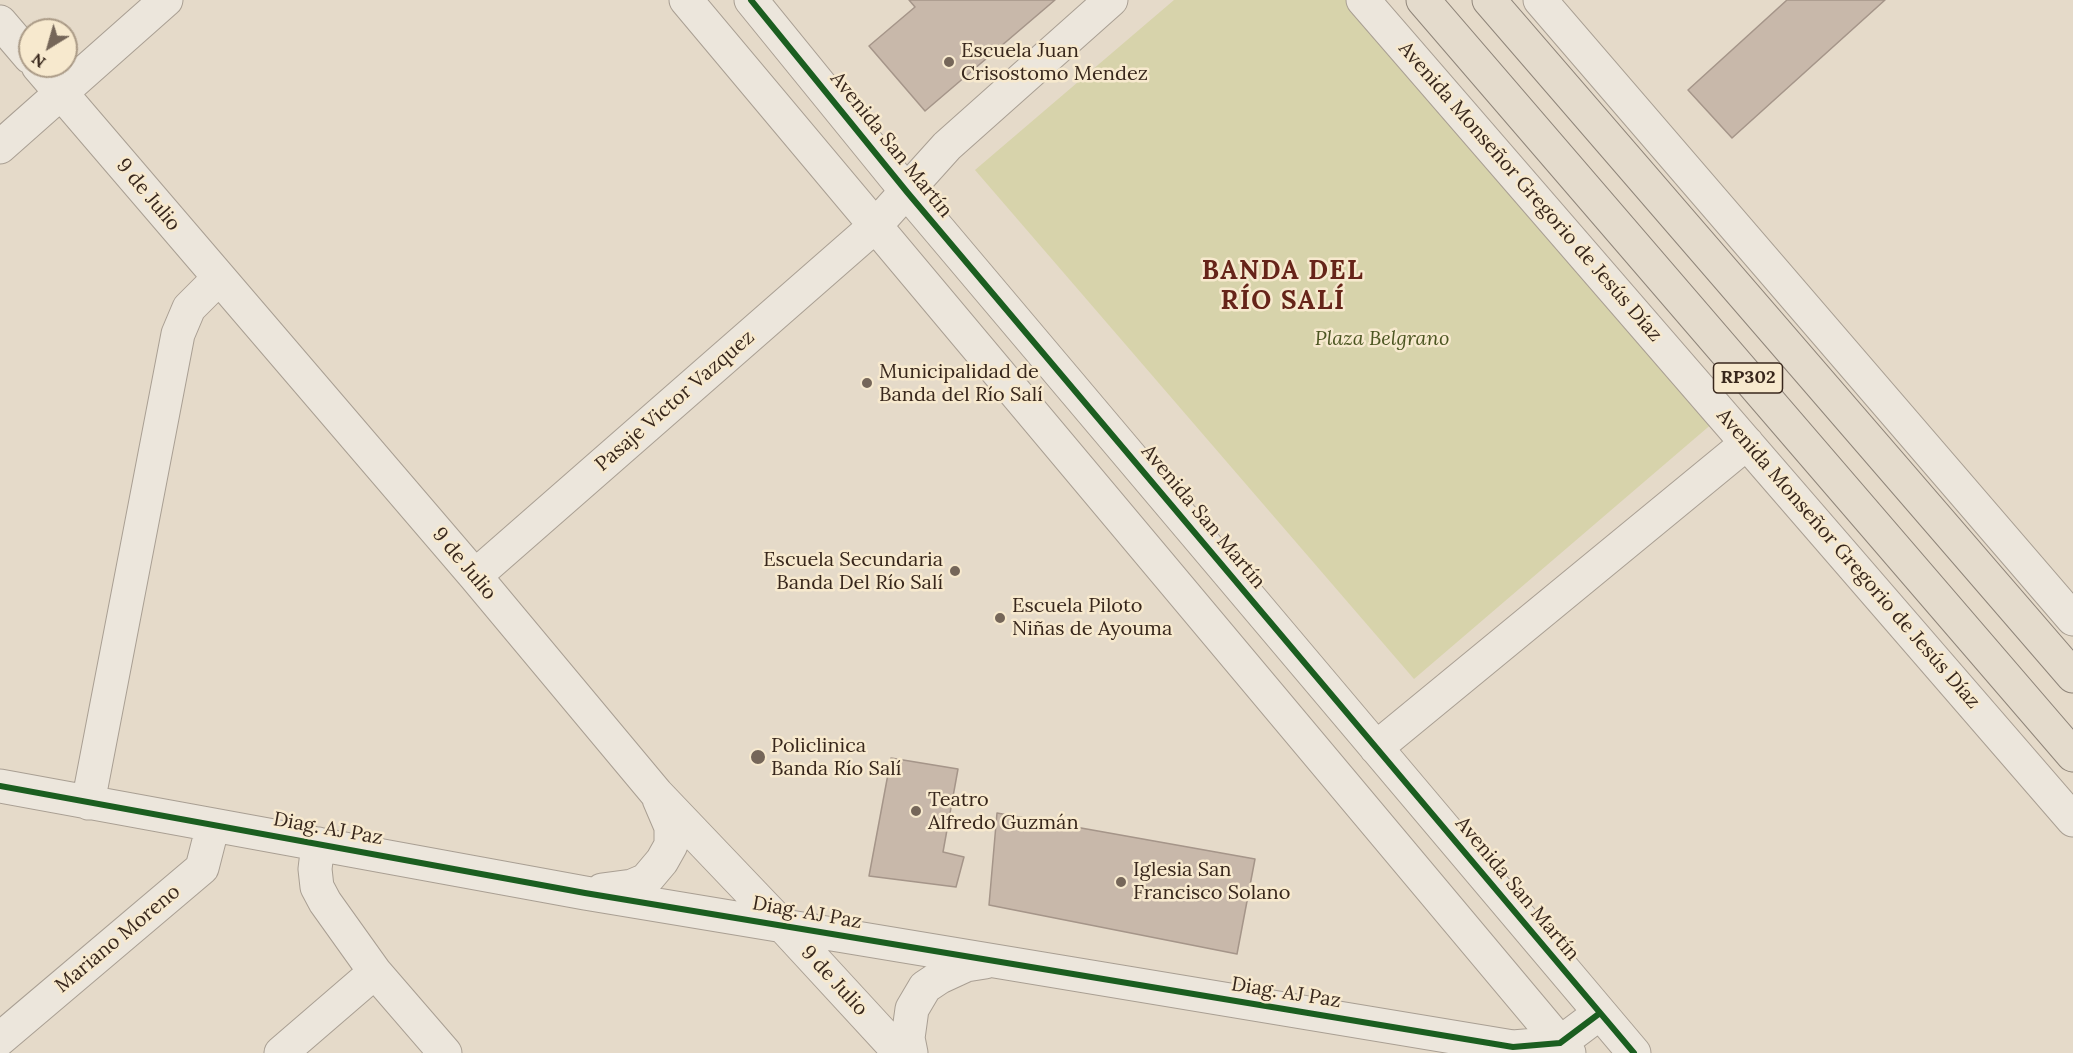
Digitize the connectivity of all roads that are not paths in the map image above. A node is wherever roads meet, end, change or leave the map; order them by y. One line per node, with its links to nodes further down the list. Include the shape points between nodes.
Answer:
1 (166, 0): 12 (street)
2 (686, 0): 15 (street)
3 (751, 0): 14 (street, Avenida San Martín)
4 (1111, 0): 14 (street, Pasaje Victor Vazquez, via 947,146)
5 (1363, 0): 17 (street, Avenida Monseñor Gregorio de Jesús Díaz)
6 (1423, 0): 22 (main road, RP302)
7 (1489, 0): 20 (main road, RP302)
8 (1540, 0): 19 (street)
9 (0, 22): 10 (street)
10 (18, 43)
11 (49, 78): 12 (street, 9 de Julio)
12 (62, 93): 13 (street); 16 (street, 9 de Julio)
13 (0, 147)
14 (907, 192): 15 (street, Pasaje Victor Vazquez); 21 (street, Avenida San Martín)
15 (875, 226): 18 (street, Pasaje Victor Vazquez); 35 (street)
16 (219, 278): 18 (street, 9 de Julio); 25 (street, via 189,308 178,334)
17 (1747, 442): 21 (street); 26 (street, Avenida Monseñor Gregorio de Jesús Díaz)
18 (475, 576): 24 (street, 9 de Julio)
19 (2073, 619)
20 (2073, 676)
21 (1376, 748): 33 (street, Avenida San Martín)
22 (2073, 755)
23 (0, 786): 25 (street, Diag. AJ Paz)
24 (657, 794): 29 (street, via 670,827 671,845 662,861 646,880 632,886); 30 (street, 9 de Julio)
25 (88, 802): 27 (street, Diag. AJ Paz)
26 (2073, 820)
27 (213, 825): 28 (street, Diag. AJ Paz); 34 (street, Mariano Moreno, via 202,868)
28 (318, 844): 29 (street, Diag. AJ Paz); 32 (street, via 317,887)
29 (585, 893): 30 (street, Diag. AJ Paz)
30 (783, 926): 31 (street, Diag. AJ Paz); 38 (street, 9 de Julio)
31 (992, 961): 35 (street, Diag. AJ Paz, via 1514,1047); 39 (street, via 966,965 925,987 912,1009 908,1038)
32 (375, 972): 36 (street); 37 (street)
33 (1600, 1013): 35 (street); 40 (street, Avenida San Martín)
34 (0, 1039)
35 (1565, 1048)
36 (281, 1053)
37 (445, 1053)
38 (900, 1053)
39 (911, 1053)
40 (1634, 1053)

